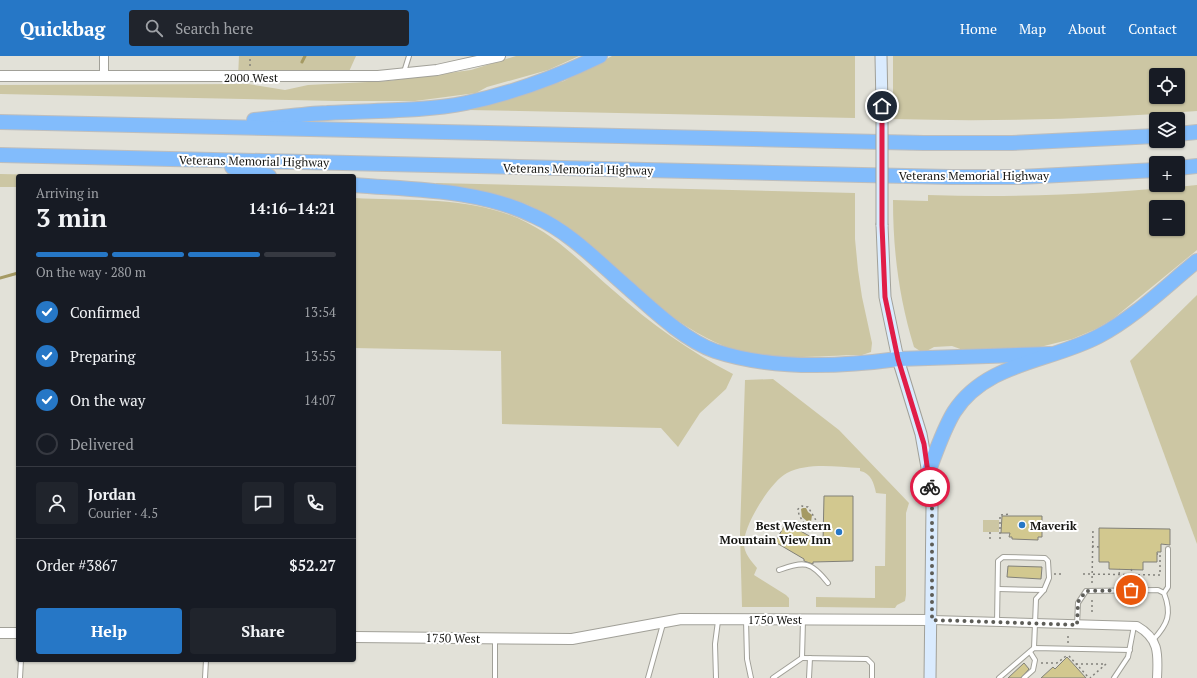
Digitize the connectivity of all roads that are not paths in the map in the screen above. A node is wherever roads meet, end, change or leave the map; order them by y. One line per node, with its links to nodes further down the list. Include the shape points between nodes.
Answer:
1 (104, 56): 8 (street)
2 (409, 56): 6 (lane)
3 (500, 56): 6 (street, 2000 West, via 469,64)
4 (600, 56): 10 (highway, via 532,85 464,103 422,109 325,113)
5 (881, 56): 23 (main road, bridge, via 885,297)
6 (404, 74): 8 (street, 2000 West)
7 (0, 76): 8 (street, 2000 West)
8 (104, 77)
9 (0, 122): 10 (highway)
10 (196, 127): 13 (highway, via 932,143 1051,142)
11 (1197, 132): 12 (highway)
12 (1185, 133)
13 (1149, 136)
14 (0, 156): 15 (highway, Veterans Memorial Highway)
15 (206, 160): 18 (highway, Veterans Memorial Highway, via 951,177); 19 (highway)
16 (1197, 166): 17 (highway)
17 (1185, 167)
18 (1149, 170)
19 (261, 174)
20 (356, 185): 23 (highway, via 468,195 503,202 536,216 562,232 685,334 714,351 763,362 808,365)
21 (1197, 261): 22 (highway, via 1123,323 1074,348)
22 (1050, 354): 23 (highway); 24 (highway, via 992,376 973,389 948,423)
23 (898, 359): 24 (main road, via 921,434)
24 (928, 473): 34 (main road, via 932,507)
25 (1168, 549): 30 (lane, via 1168,587)
26 (779, 570): 27 (lane, via 798,563 817,568)
27 (828, 583)
28 (998, 589): 29 (lane); 29 (lane, via 998,561 1003,557 1045,558 1048,561 1049,578); 35 (lane)
29 (1044, 590): 37 (lane, via 1036,600)
30 (1164, 593): 38 (lane, via 1144,589 1086,591 1078,602); 44 (lane, via 1168,612 1165,627)
31 (718, 619): 32 (street, 1750 West); 36 (street, 1750 West, via 681,619); 56 (lane, via 715,644)
32 (746, 619): 33 (street, 1750 West); 57 (lane, via 747,659)
33 (803, 620): 34 (street, 1750 West); 47 (lane)
34 (932, 620): 35 (street, 1750 West); 61 (main road)
35 (997, 623): 37 (street, 1750 West)
36 (663, 624): 43 (street, 1750 West, via 572,639); 55 (lane)
37 (1034, 624): 38 (street, 1750 West); 45 (lane)
38 (1077, 625): 39 (street, 1750 West)
39 (1134, 626): 44 (street, via 1147,632); 46 (lane)
40 (0, 633): 41 (street)
41 (16, 633)
42 (356, 637): 43 (street, 1750 West)
43 (495, 638): 54 (lane)
44 (1153, 640): 64 (street, via 1158,652)
45 (1032, 650): 46 (lane); 51 (lane); 62 (lane, via 1035,660 1033,670)
46 (1130, 650): 63 (lane)
47 (802, 658): 48 (lane); 58 (lane)
48 (810, 658): 59 (lane); 60 (lane, via 867,659 872,664)
49 (21, 662): 52 (lane)
50 (206, 662): 53 (lane)
51 (1002, 677)
52 (20, 678)
53 (205, 678)
54 (495, 678)
55 (648, 678)
56 (716, 678)
57 (751, 678)
58 (773, 678)
59 (809, 678)
60 (872, 678)
61 (930, 678)
62 (1024, 678)
63 (1114, 678)
64 (1157, 678)

